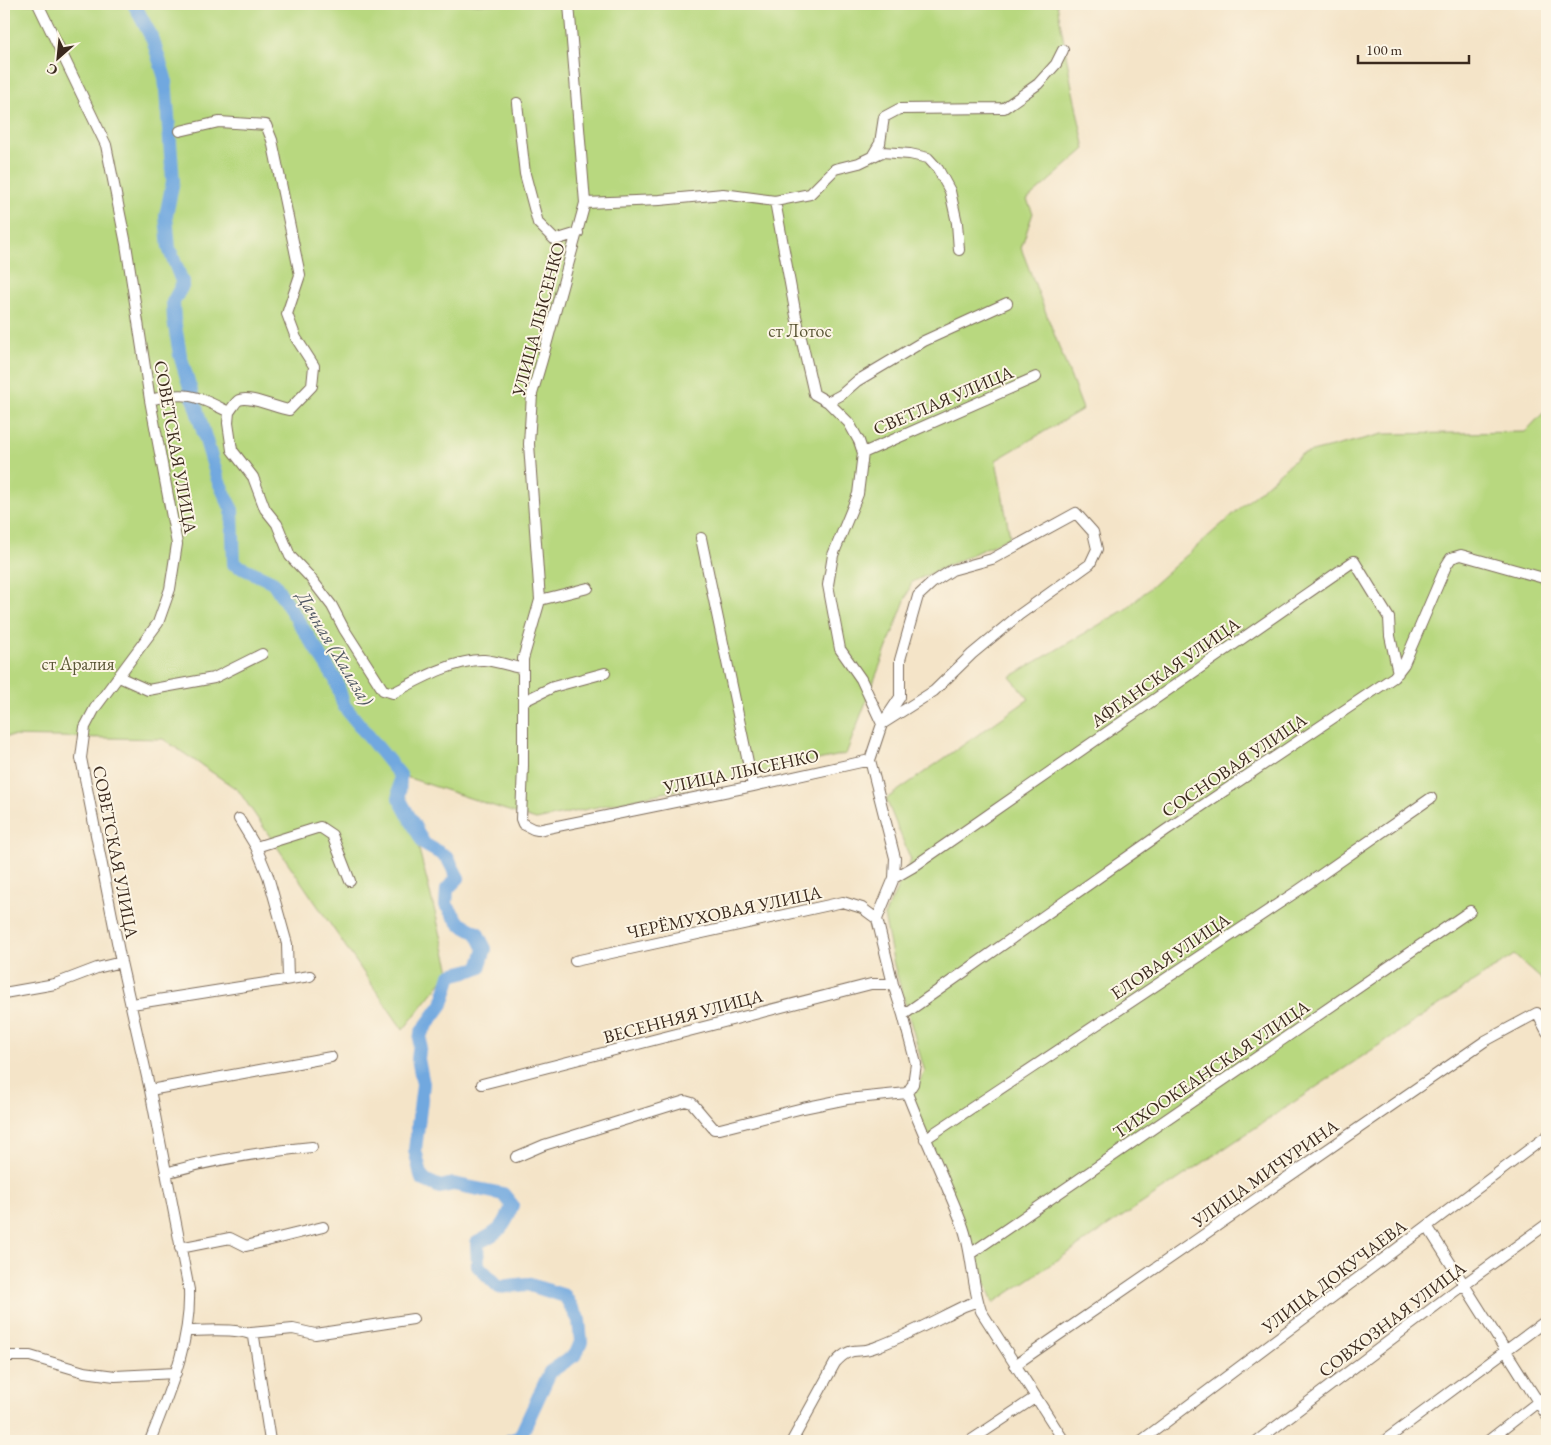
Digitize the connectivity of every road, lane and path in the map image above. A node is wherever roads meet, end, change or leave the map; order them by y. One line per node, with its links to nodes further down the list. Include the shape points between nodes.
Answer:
1 (38, 4): 13 (street, СОВЕТСКАЯ УЛИЦА, via 106,145 126,244)
2 (569, 4): 8 (street, УЛИЦА ЛЫСЕНКО)
3 (1063, 50): 6 (street, via 1056,64 1038,84 1004,108 899,109 888,114 884,117 880,143)
4 (517, 103): 9 (street, via 525,174 538,223 555,240)
5 (180, 131): 15 (street, via 219,122 266,125 272,140 300,275 288,314 296,338 314,366 312,386 289,410 250,398 238,401)
6 (874, 155): 7 (street, via 835,169 810,194); 10 (street, via 882,152 910,154 928,158 938,169 950,191)
7 (776, 201): 8 (street, via 723,194); 14 (street, via 796,316 814,394)
8 (585, 203): 9 (street, УЛИЦА ЛЫСЕНКО)
9 (578, 233): 20 (street, УЛИЦА ЛЫСЕНКО, via 532,394 529,444)
10 (960, 250)
11 (1007, 303): 14 (street, via 924,341)
12 (1036, 377): 16 (street, СВЕТЛАЯ УЛИЦА)
13 (150, 400): 15 (street, via 169,395 195,396); 25 (street, СОВЕТСКАЯ УЛИЦА, via 177,544 170,589 158,623)
14 (828, 402): 16 (street, via 849,424)
15 (229, 412): 22 (street, via 232,450 253,477 265,509 277,524 290,556 332,606 382,690 393,693 450,666 473,660)
16 (863, 453): 27 (street, via 858,494 833,555 828,586 840,649 861,679)
17 (701, 538): 29 (street)
18 (1547, 578): 24 (street, СОСНОВАЯ УЛИЦА, via 1461,556 1451,558)
19 (588, 588): 20 (street)
20 (540, 600): 22 (street, УЛИЦА ЛЫСЕНКО)
21 (262, 654): 25 (street, via 214,678 148,690)
22 (523, 669): 26 (street, УЛИЦА ЛЫСЕНКО)
23 (605, 673): 26 (street, via 553,687)
24 (1398, 673): 33 (street, АФГАНСКАЯ УЛИЦА, via 1389,618 1354,561); 44 (street, СОСНОВАЯ УЛИЦА, via 1158,836)
25 (119, 677): 38 (street, СОВЕТСКАЯ УЛИЦА, via 95,708 85,728 80,758)
26 (524, 701): 29 (street, УЛИЦА ЛЫСЕНКО, via 521,819 526,827 538,830)
27 (882, 724): 27 (street, via 934,691 1019,615 1090,564 1097,549 1093,532 1076,513 992,559 952,570 918,596 900,660 900,697); 28 (street)
28 (870, 760): 29 (street, УЛИЦА ЛЫСЕНКО); 33 (street, via 895,858)
29 (753, 786)
30 (1431, 798): 51 (street, ЕЛОВАЯ УЛИЦА, via 1299,890)
31 (239, 819): 32 (street)
32 (256, 846): 34 (street, via 320,827 332,834); 40 (street, via 287,944)
33 (894, 878): 36 (street)
34 (350, 882)
35 (1470, 912): 59 (street, ТИХООКЕАНСКАЯ УЛИЦА)
36 (877, 919): 37 (street, ЧЕРЁМУХОВАЯ УЛИЦА, via 862,908 843,902); 41 (street)
37 (575, 961)
38 (121, 962): 42 (street, via 54,984); 43 (street, СОВЕТСКАЯ УЛИЦА)
39 (310, 976): 40 (street)
40 (288, 979): 43 (street)
41 (893, 984): 44 (street); 47 (street, ВЕСЕННЯЯ УЛИЦА, via 871,984)
42 (4, 993)
43 (132, 1004): 48 (street, СОВЕТСКАЯ УЛИЦА)
44 (904, 1015): 49 (street, via 916,1064 913,1084)
45 (1547, 1032): 68 (street, УЛИЦА МИЧУРИНА, via 1537,1013 1485,1041)
46 (331, 1057): 48 (street)
47 (482, 1084)
48 (150, 1090): 54 (street, СОВЕТСКАЯ УЛИЦА)
49 (907, 1093): 51 (street); 53 (street, via 803,1108 720,1129 714,1129 692,1103 685,1101 544,1145)
50 (1547, 1136): 56 (street, УЛИЦА ДОКУЧАЕВА)
51 (925, 1139): 59 (street, via 962,1224)
52 (312, 1147): 54 (street, via 272,1151)
53 (516, 1157)
54 (166, 1173): 58 (street, СОВЕТСКАЯ УЛИЦА)
55 (1547, 1224): 60 (street, СОВХОЗНАЯ УЛИЦА)
56 (1427, 1226): 60 (street); 79 (street, УЛИЦА ДОКУЧАЕВА)
57 (324, 1227): 58 (street, via 246,1246 230,1238)
58 (180, 1248): 64 (street, СОВЕТСКАЯ УЛИЦА, via 189,1290)
59 (970, 1254): 61 (street)
60 (1463, 1285): 66 (street); 80 (street, СОВХОЗНАЯ УЛИЦА)
61 (978, 1301): 68 (street); 76 (street, via 874,1348 843,1355 835,1363)
62 (413, 1319): 65 (street, via 316,1334 293,1329)
63 (1547, 1320): 66 (street)
64 (187, 1331): 65 (street); 69 (street, СОВЕТСКАЯ УЛИЦА)
65 (251, 1333): 75 (street, via 255,1341)
66 (1506, 1350): 72 (street); 81 (street)
67 (4, 1356): 69 (street, via 30,1356 84,1372 115,1376)
68 (1015, 1365): 71 (street)
69 (176, 1373): 74 (street, СОВЕТСКАЯ УЛИЦА)
70 (1547, 1396): 72 (street)
71 (1036, 1398): 77 (street); 78 (street)
72 (1538, 1402): 73 (street); 82 (street)
73 (1547, 1416)
74 (150, 1441)
75 (270, 1441)
76 (792, 1441)
77 (970, 1441)
78 (1064, 1441)
79 (1141, 1441)
80 (1258, 1441)
81 (1384, 1441)
82 (1488, 1441)

